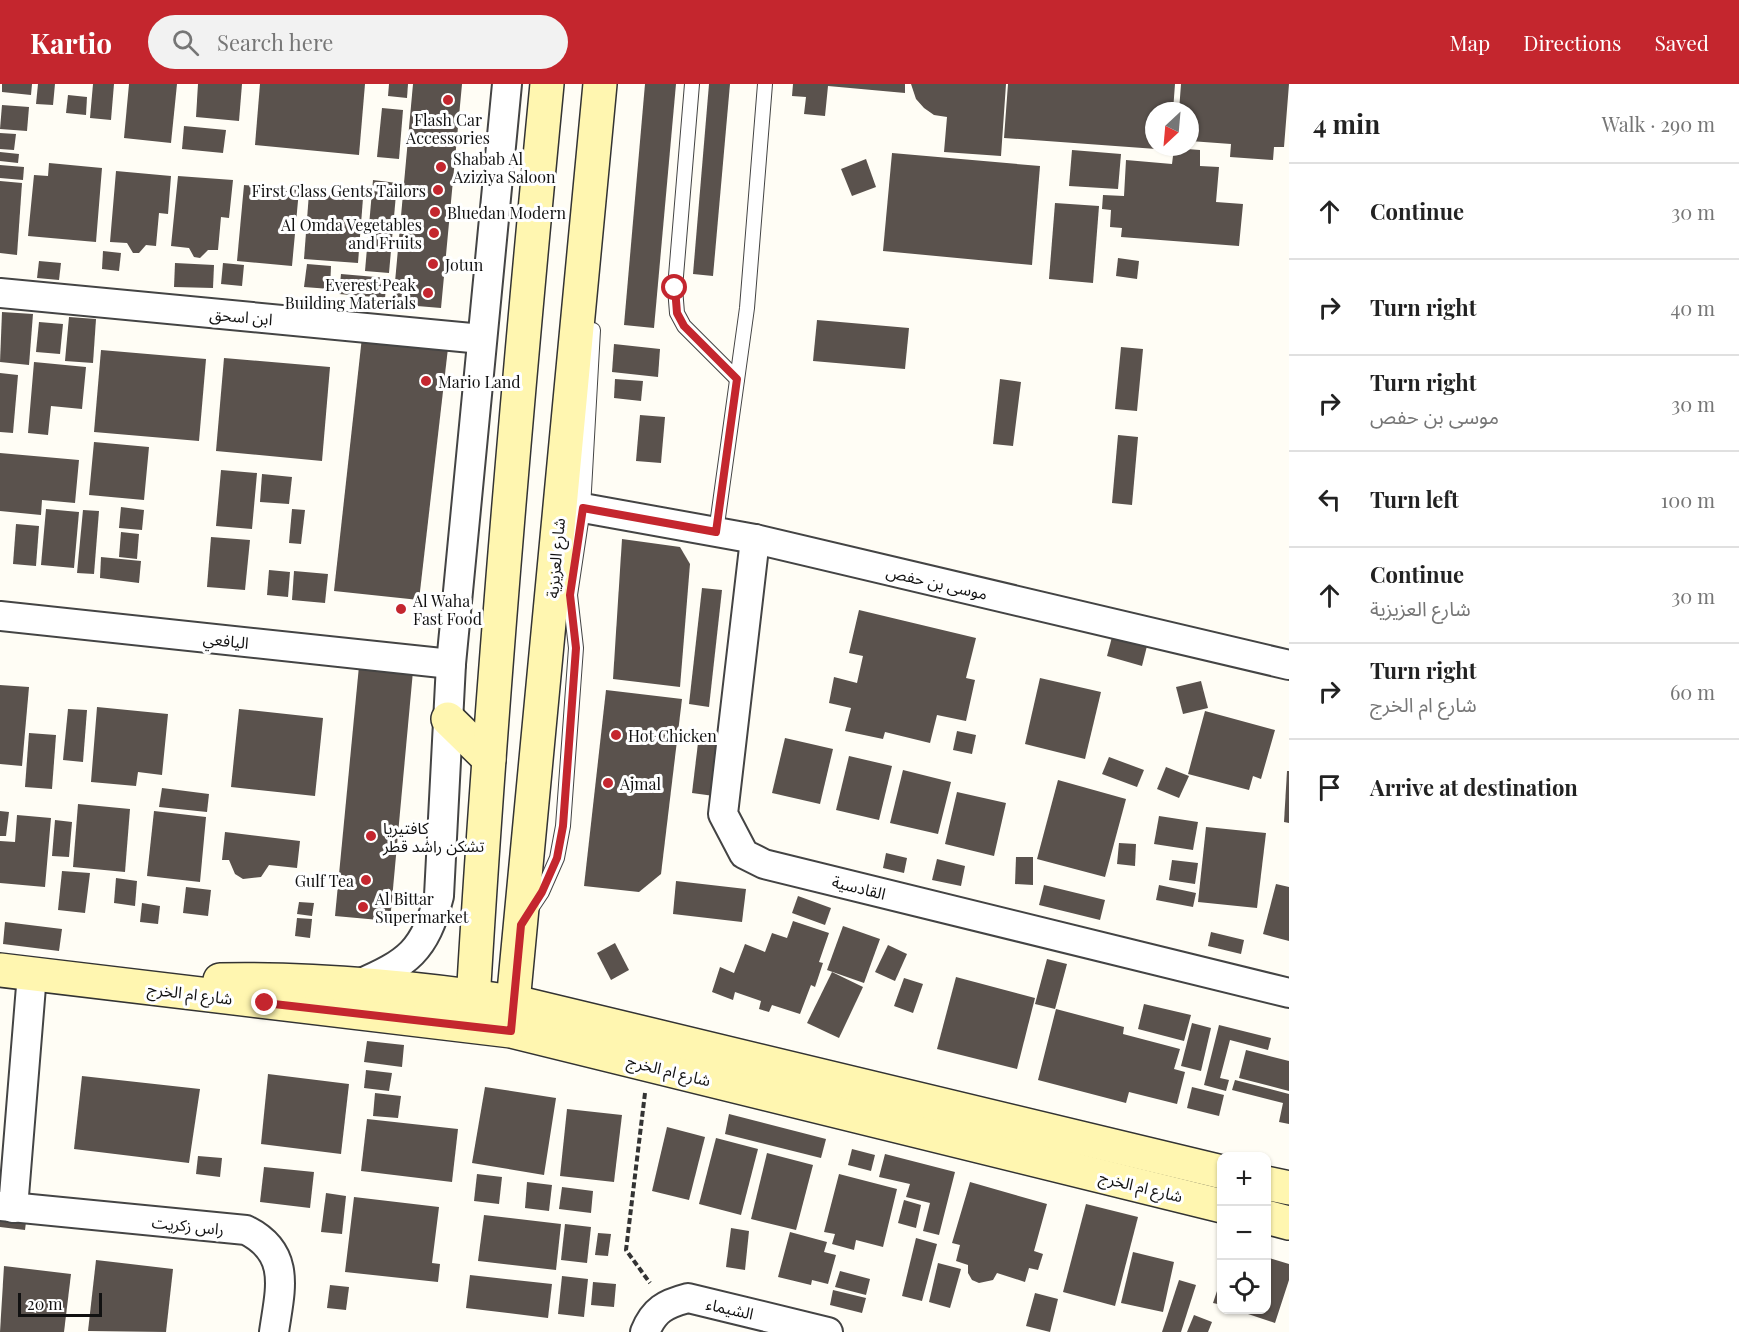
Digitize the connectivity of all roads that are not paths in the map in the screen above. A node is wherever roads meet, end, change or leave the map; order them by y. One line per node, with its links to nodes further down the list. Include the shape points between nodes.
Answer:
1 (507, 84): 10 (street)
2 (547, 84): 19 (street)
3 (600, 84): 6 (street, شارع العزيزية)
4 (692, 84): 11 (lane, via 675,288 677,313 684,326)
5 (765, 84): 11 (lane, via 747,308)
6 (587, 209): 7 (lane, via 598,250); 20 (street, شارع العزيزية)
7 (595, 287)
8 (0, 293): 10 (street, ابن اسحق)
9 (594, 310): 12 (lane)
10 (482, 339): 16 (street)
11 (737, 379): 13 (lane)
12 (583, 508): 13 (street, موسى بن حفص); 20 (lane, via 570,595 576,648 563,826 557,858)
13 (716, 532): 14 (street, موسى بن حفص)
14 (755, 539): 17 (street, موسى بن حفص); 25 (street, القادسية, via 723,814 744,854 764,864)
15 (0, 616): 16 (street, اليافعي)
16 (452, 664): 18 (street)
17 (1289, 665)
18 (448, 719): 19 (street); 24 (street, via 439,896 431,928 415,952 390,971)
19 (489, 759): 26 (street)
20 (521, 925): 27 (street, شارع العزيزية)
21 (0, 970): 22 (street, شارع ام الخرج)
22 (32, 974): 23 (street, شارع ام الخرج); 32 (street, راس زكريت)
23 (107, 982): 24 (street, شارع ام الخرج, via 284,979); 26 (street, شارع ام الخرج)
24 (357, 985): 26 (street, شارع ام الخرج)
25 (1289, 993)
26 (472, 1010): 27 (street, شارع ام الخرج)
27 (512, 1016): 28 (street, شارع ام الخرج); 31 (street, شارع ام الخرج, via 648,1065)
28 (1217, 1171)
29 (1271, 1184): 30 (street)
30 (1289, 1188)
31 (1217, 1205)
32 (7, 1207): 35 (street, راس زكريت, via 246,1230 270,1247 282,1275)
33 (1271, 1218): 34 (street)
34 (1289, 1223)
35 (274, 1332)
36 (645, 1332): 37 (street, الشيماء, via 651,1317 665,1304 687,1298)
37 (828, 1332)

